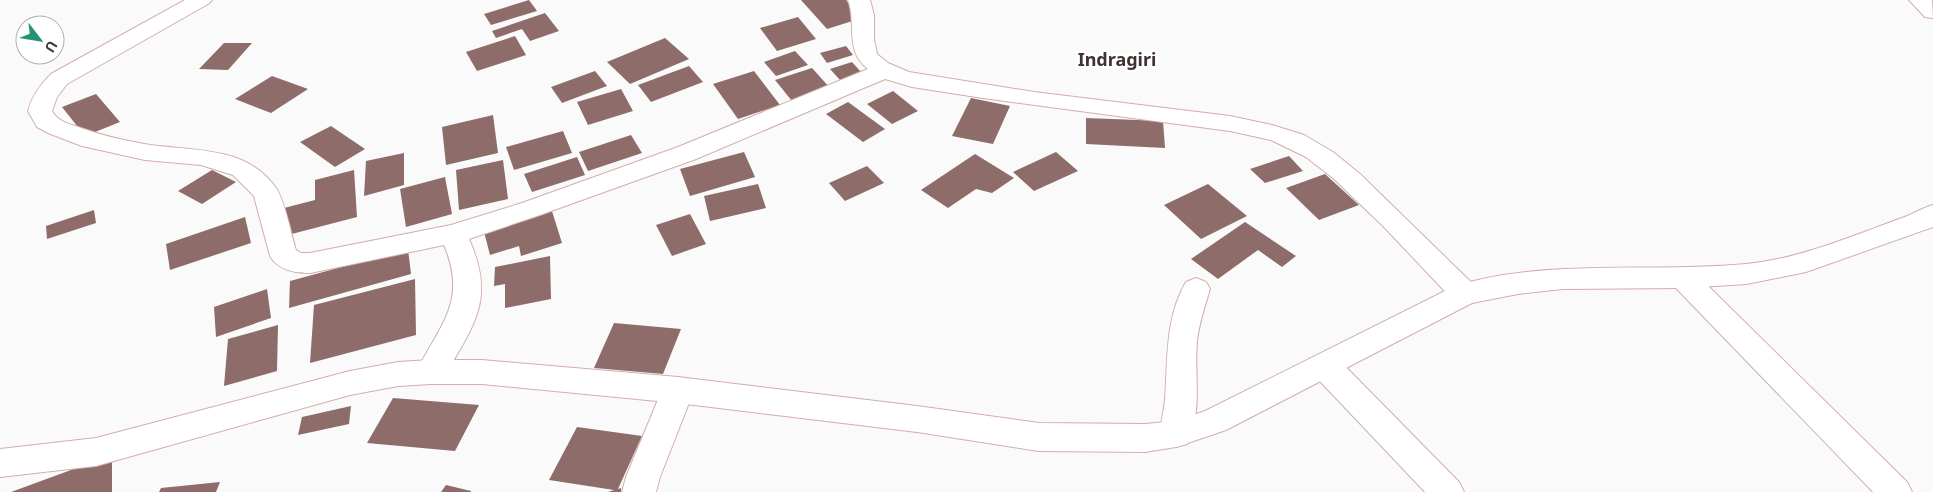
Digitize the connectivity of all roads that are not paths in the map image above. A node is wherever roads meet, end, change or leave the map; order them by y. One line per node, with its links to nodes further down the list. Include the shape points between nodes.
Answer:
1 (201, 0): 7 (street, via 59,79 42,101 40,111 46,122 91,140 145,152 202,157 242,169 266,193 284,256 297,263)
2 (859, 0): 5 (street, via 863,7 865,51 871,61)
3 (1920, 0): 4 (street)
4 (1933, 12)
5 (886, 70): 7 (street, via 687,153); 10 (street, via 907,78 1006,96 1228,124 1286,137 1317,153 1343,174)
6 (1933, 214): 8 (street, via 1927,219 1796,265 1747,274)
7 (453, 234): 12 (street, via 468,272 467,304)
8 (1684, 278): 10 (street, via 1563,279); 18 (street)
9 (1196, 289): 14 (street, via 1182,343)
10 (1465, 294): 11 (street)
11 (1325, 366): 14 (street, via 1216,421); 17 (street)
12 (431, 372): 13 (street, via 482,372); 15 (street, via 350,382 96,452)
13 (678, 390): 14 (street, via 1039,437 1145,438); 16 (street)
14 (1176, 434)
15 (0, 463)
16 (639, 492)
17 (1447, 492)
18 (1895, 492)

